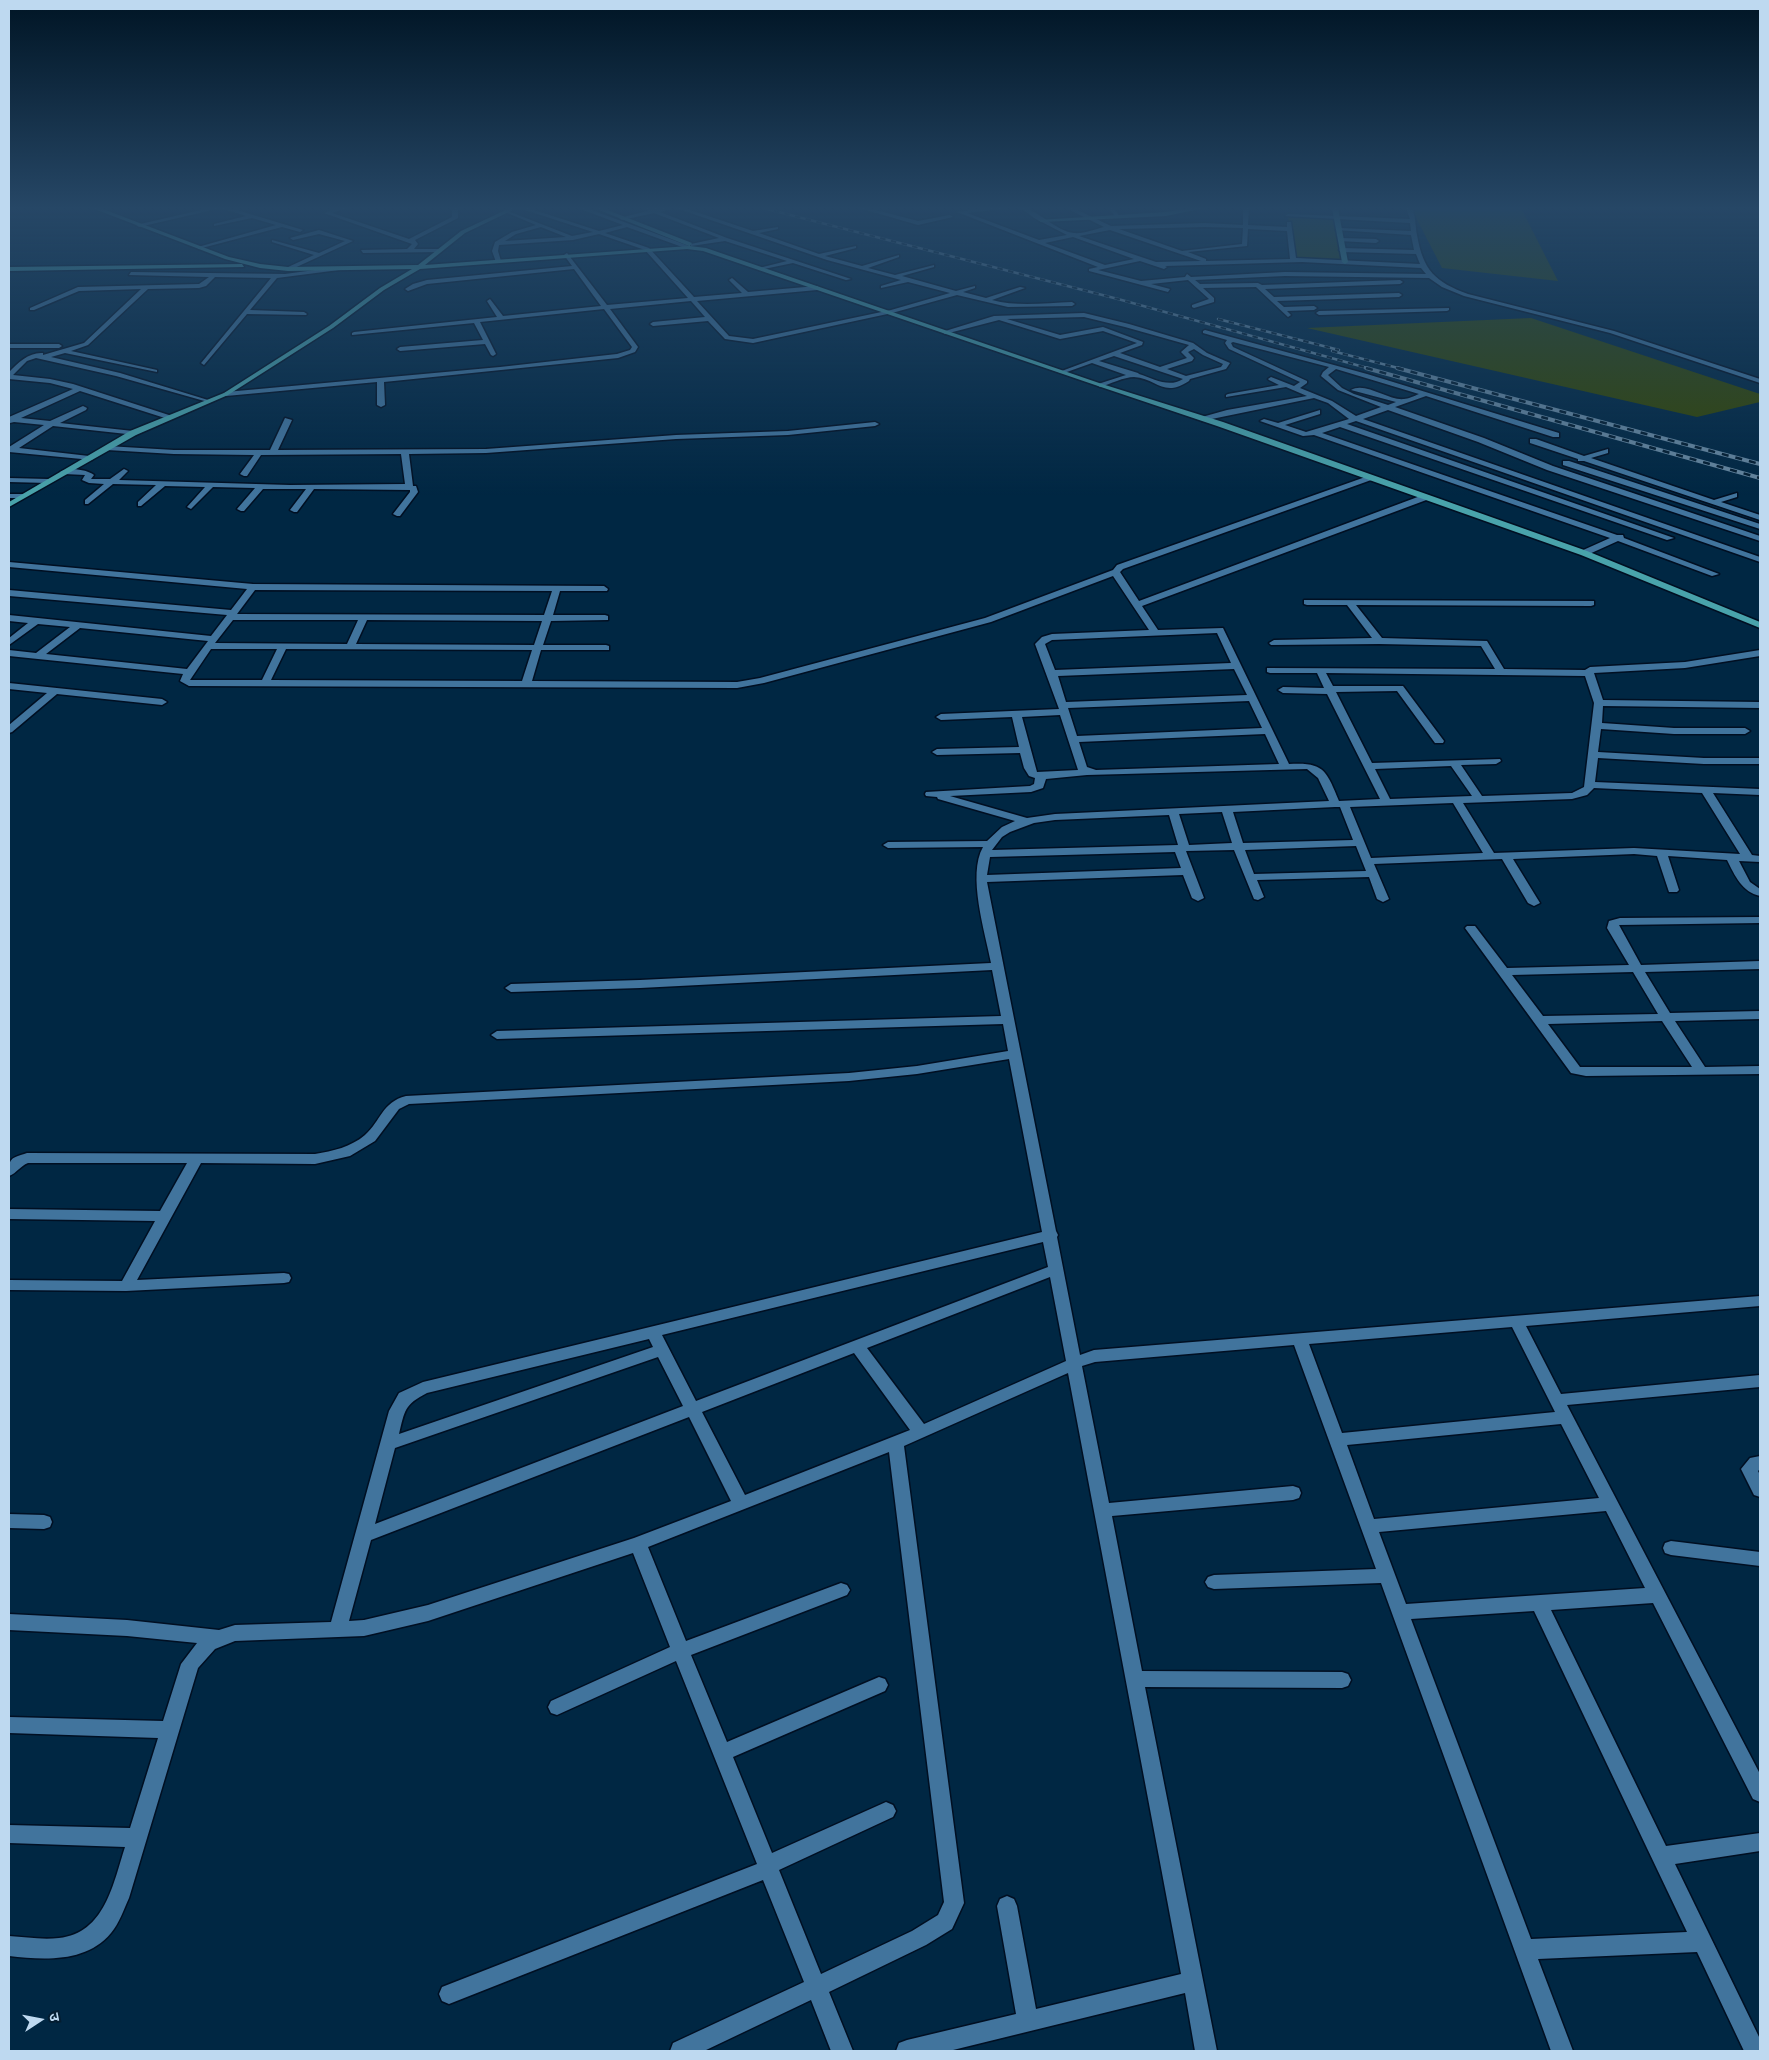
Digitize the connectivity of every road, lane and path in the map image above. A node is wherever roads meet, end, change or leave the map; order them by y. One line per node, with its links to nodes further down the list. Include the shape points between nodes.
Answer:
1 (43, 304): 21 (street)
2 (129, 304): 46 (street, via 86,344)
3 (253, 304): 26 (street)
4 (362, 304): 69 (main road)
5 (492, 304): 31 (street)
6 (604, 304): 19 (street)
7 (637, 304): 19 (street)
8 (697, 304): 33 (street)
9 (865, 304): 27 (main road)
10 (916, 304): 27 (street)
11 (1004, 304): 12 (street)
12 (1063, 304)
13 (1201, 304): 18 (street)
14 (1279, 304): 22 (street)
15 (1377, 304): 25 (street)
16 (1408, 304): 24 (street)
17 (1503, 304): 64 (street, via 1612,332)
18 (1194, 306)
19 (606, 307): 31 (street); 63 (street, via 634,351 608,357)
20 (1314, 308): 22 (street)
21 (32, 309)
22 (1283, 309): 29 (street)
23 (1447, 309): 24 (street)
24 (1414, 310): 25 (street)
25 (1386, 311): 30 (street)
26 (246, 312): 28 (street); 52 (street)
27 (888, 312): 33 (street, via 742,341 727,338); 36 (main road)
28 (304, 314)
29 (1288, 314)
30 (1320, 314)
31 (501, 318): 34 (street)
32 (994, 318): 36 (street); 44 (street, via 1090,316); 47 (street, via 1060,337 1103,330 1140,342)
33 (710, 319): 35 (street)
34 (476, 321): 38 (street); 40 (street)
35 (653, 324)
36 (945, 332): 58 (main road)
37 (1205, 332): 39 (street)
38 (354, 334)
39 (1232, 339): 55 (street); 66 (street, via 1228,343 1231,348 1305,382)
40 (486, 342): 45 (street); 48 (street)
41 (69, 343): 43 (street)
42 (9, 346): 43 (street)
43 (59, 346): 49 (street)
44 (1195, 346): 56 (street, via 1184,352 1190,360); 61 (street, via 1228,365)
45 (400, 349)
46 (66, 351): 50 (street); 57 (street)
47 (1112, 353): 51 (street); 56 (street)
48 (493, 354)
49 (35, 356): 50 (street); 53 (street)
50 (43, 358): 73 (street, via 118,374)
51 (1092, 361): 58 (street); 59 (street)
52 (204, 363)
53 (20, 364): 54 (street); 60 (street)
54 (9, 366)
55 (1335, 367): 68 (street, via 1324,376); 70 (street)
56 (1158, 369): 59 (street); 61 (street)
57 (155, 371)
58 (1062, 372): 65 (main road)
59 (1134, 375): 61 (street, via 1171,386 1177,386); 65 (street)
60 (9, 376): 67 (street, via 42,379)
61 (1186, 378)
62 (1271, 379): 66 (street)
63 (380, 380): 69 (street); 76 (street)
64 (1760, 381)
65 (1100, 385): 83 (main road)
66 (1292, 387): 71 (street); 72 (street)
67 (78, 389): 81 (street); 84 (street)
68 (1342, 390): 75 (street, via 1366,391); 77 (street)
69 (226, 394): 73 (main road)
70 (1426, 394): 75 (street); 93 (street)
71 (1228, 396)
72 (1316, 396): 82 (street); 83 (street)
73 (206, 401): 81 (main road)
74 (1348, 402): 79 (street)
75 (1403, 402): 77 (street)
76 (381, 405)
77 (1388, 407): 79 (street); 104 (street)
78 (83, 408): 87 (street)
79 (1376, 411): 82 (street)
80 (1317, 412): 90 (street)
81 (171, 417): 91 (main road)
82 (1356, 418): 89 (street); 132 (street)
83 (1205, 419): 108 (main road)
84 (10, 420): 87 (street)
85 (288, 420): 100 (street)
86 (1264, 420): 90 (street)
87 (52, 424): 91 (street); 96 (street)
88 (875, 424): 97 (street, via 779,434 676,436 486,451)
89 (1339, 424): 92 (street); 134 (street)
90 (1279, 425): 92 (street, via 1306,434)
91 (133, 433): 95 (main road)
92 (1315, 433): 135 (street)
93 (1556, 435)
94 (1533, 441): 102 (street)
95 (107, 448): 99 (street); 101 (main road)
96 (10, 449): 101 (street)
97 (405, 452): 100 (street); 116 (street)
98 (1605, 452): 102 (street)
99 (259, 453): 100 (street); 107 (street)
100 (273, 453)
101 (90, 458): 106 (main road)
102 (1581, 459): 103 (street); 122 (street)
103 (1566, 463): 104 (street); 126 (street)
104 (1550, 468): 130 (street)
105 (124, 471): 111 (street)
106 (64, 472): 110 (main road); 111 (street, via 87,473 90,475 86,480)
107 (244, 474)
108 (1371, 478): 120 (main road); 141 (street, via 1130,562)
109 (9, 480): 110 (street)
110 (48, 481): 119 (main road)
111 (111, 482): 112 (street); 121 (street)
112 (163, 483): 113 (street); 123 (street)
113 (212, 484): 114 (street); 125 (street)
114 (261, 486): 115 (street); 127 (street)
115 (312, 486): 116 (street); 128 (street)
116 (409, 486): 129 (street, via 414,492)
117 (1734, 494): 122 (street)
118 (9, 496): 119 (street)
119 (23, 496): 124 (main road)
120 (1426, 497): 137 (main road); 152 (street)
121 (88, 502)
122 (1716, 502): 126 (street); 131 (street)
123 (141, 504)
124 (9, 505)
125 (191, 507)
126 (1702, 508): 130 (street); 133 (street)
127 (241, 509)
128 (294, 510)
129 (396, 514)
130 (1687, 514): 132 (street); 136 (street)
131 (1760, 518)
132 (1659, 525): 134 (street); 138 (street)
133 (1760, 527)
134 (1644, 529): 135 (street); 140 (street)
135 (1617, 538): 137 (street); 142 (street)
136 (1760, 539)
137 (1584, 553): 160 (main road)
138 (1760, 560)
139 (9, 564): 144 (street)
140 (1760, 568)
141 (1116, 572): 152 (street); 183 (street, via 988,620 761,681 737,685)
142 (1715, 574)
143 (572, 579): 146 (street)
144 (253, 587): 145 (street); 153 (street)
145 (557, 588): 146 (street); 156 (street)
146 (568, 588): 147 (street)
147 (604, 589)
148 (9, 593): 153 (street)
149 (1307, 602): 150 (street)
150 (1349, 602): 151 (street); 163 (street)
151 (1591, 603)
152 (1139, 608): 161 (street)
153 (231, 615): 154 (street); 165 (street)
154 (364, 617): 156 (street); 169 (street)
155 (9, 618): 158 (street)
156 (547, 618): 157 (street); 170 (street)
157 (604, 618)
158 (36, 621): 159 (street); 164 (street)
159 (78, 625): 165 (street); 174 (street)
160 (1760, 625)
161 (1154, 630): 175 (street, via 1220,630); 180 (street, via 1045,639 1040,644)
162 (301, 634): 168 (street)
163 (1379, 641): 166 (street); 179 (street, via 1484,643)
164 (9, 642)
165 (210, 643): 167 (street); 178 (street)
166 (1274, 643)
167 (283, 646): 168 (street); 182 (street)
168 (294, 646): 169 (street)
169 (350, 647): 170 (street)
170 (538, 647): 171 (street); 183 (street)
171 (606, 648)
172 (9, 653): 174 (street)
173 (1760, 653): 181 (street, via 1685,665 1594,669)
174 (38, 656): 178 (street)
175 (1238, 666): 180 (street); 188 (street)
176 (1270, 670): 177 (street)
177 (1320, 670): 179 (street); 186 (street)
178 (189, 672): 182 (street, via 185,681 189,683)
179 (1501, 672): 181 (street)
180 (1052, 673): 192 (street)
181 (1589, 673): 190 (street)
182 (265, 683): 183 (street)
183 (526, 684)
184 (9, 686): 187 (street)
185 (1284, 690): 186 (street)
186 (1330, 690): 200 (street, via 1400,688); 207 (street)
187 (55, 691): 189 (street); 196 (street)
188 (1253, 698): 192 (street); 197 (street)
189 (162, 702)
190 (1599, 703): 191 (street); 195 (street)
191 (1760, 705)
192 (1062, 709): 193 (street); 199 (street)
193 (1016, 714): 194 (street); 201 (street)
194 (941, 717)
195 (1596, 726): 198 (street); 203 (street)
196 (9, 730)
197 (1269, 731): 199 (street); 208 (street)
198 (1745, 731)
199 (1073, 739): 209 (street, via 1082,768)
200 (1439, 741)
201 (1024, 750): 202 (street); 210 (street, via 1029,768 1033,774)
202 (937, 752)
203 (1593, 755): 205 (street); 211 (street)
204 (1496, 761): 206 (street)
205 (1760, 761)
206 (1454, 763): 207 (street); 214 (street)
207 (1369, 766): 216 (street)
208 (1286, 767): 209 (street); 217 (street, via 1316,768)
209 (1087, 772): 210 (street)
210 (1041, 776): 220 (street, via 1039,786 1031,789 930,794)
211 (1590, 785): 212 (street); 214 (street, via 1583,793 1572,796)
212 (1706, 790): 213 (street); 230 (street)
213 (1760, 792)
214 (1480, 800): 215 (street)
215 (1457, 801): 216 (street); 228 (street)
216 (1387, 802): 217 (street)
217 (1340, 804): 218 (street); 221 (street)
218 (1226, 808): 219 (street); 223 (street)
219 (1173, 811): 220 (street); 224 (street)
220 (1026, 820): 225 (street, via 997,834)
221 (1360, 843): 223 (street); 232 (street)
222 (888, 845): 225 (street)
223 (1238, 846): 224 (street); 235 (street)
224 (1182, 848): 225 (street); 233 (street)
225 (988, 849): 236 (street)
226 (1661, 852): 227 (street); 229 (street); 237 (street)
227 (1505, 855): 228 (street); 242 (street)
228 (1490, 856): 232 (street)
229 (1731, 857): 230 (street); 238 (street, via 1750,888)
230 (1748, 858): 231 (street)
231 (1760, 859)
232 (1367, 861): 234 (street)
233 (1188, 871): 236 (street); 240 (street)
234 (1373, 874): 235 (street); 241 (street)
235 (1250, 877): 239 (street)
236 (981, 879): 246 (street)
237 (1673, 890)
238 (1760, 893)
239 (1258, 897)
240 (1198, 898)
241 (1383, 899)
242 (1534, 903)
243 (1760, 920): 247 (street, via 1613,923)
244 (1471, 928): 248 (street)
245 (1760, 965): 247 (street)
246 (998, 966): 249 (street); 252 (street)
247 (1637, 968): 248 (street); 251 (street)
248 (1502, 972): 253 (street)
249 (511, 988)
250 (1760, 1015): 251 (street)
251 (1666, 1017): 253 (street); 257 (street)
252 (1009, 1020): 254 (street); 255 (street)
253 (1538, 1020): 257 (street, via 1576,1070)
254 (497, 1035)
255 (1015, 1054): 258 (street, via 849,1077 406,1100 394,1106 370,1138 345,1152 315,1159); 262 (street)
256 (1760, 1070): 257 (street)
257 (1701, 1071)
258 (196, 1159): 259 (street, via 27,1158 16,1162); 261 (street)
259 (9, 1171)
260 (9, 1214): 261 (street)
261 (166, 1216): 266 (street)
262 (1051, 1235): 263 (street); 269 (street)
263 (1057, 1268): 271 (street); 273 (street)
264 (284, 1278): 266 (street)
265 (9, 1285): 266 (street)
266 (126, 1286)
267 (1760, 1301): 268 (street)
268 (1516, 1321): 270 (street); 275 (street)
269 (653, 1332): 272 (street); 281 (street, via 423,1388 405,1397 397,1411)
270 (1299, 1338): 273 (street, via 1094,1356); 279 (street)
271 (857, 1346): 276 (street); 278 (street)
272 (662, 1350): 276 (street); 281 (street)
273 (1076, 1363): 278 (street); 287 (street)
274 (1760, 1381): 275 (street)
275 (1557, 1400): 277 (street)
276 (692, 1409): 285 (street); 291 (street)
277 (1566, 1417): 279 (street); 286 (street)
278 (921, 1432): 280 (street)
279 (1337, 1440): 290 (street)
280 (896, 1443): 285 (street); 324 (street, via 954,1903 945,1922 920,1938)
281 (388, 1444): 291 (street)
282 (1760, 1462): 283 (street, via 1749,1469)
283 (1760, 1490)
284 (1293, 1493): 287 (street)
285 (741, 1504): 292 (street)
286 (1610, 1504): 290 (street); 298 (street)
287 (1103, 1510): 305 (street)
288 (9, 1521): 289 (street)
289 (44, 1522)
290 (1368, 1526): 295 (street)
291 (364, 1535): 302 (street)
292 (638, 1544): 302 (street, via 428,1613 364,1628); 304 (street)
293 (1671, 1548): 294 (street)
294 (1760, 1559)
295 (1386, 1576): 296 (street); 300 (street)
296 (1214, 1582)
297 (840, 1590): 304 (street)
298 (1658, 1595): 299 (street); 312 (street)
299 (1539, 1603): 300 (street); 317 (street)
300 (1400, 1612): 322 (street)
301 (9, 1622): 303 (street, via 127,1628)
302 (338, 1630): 303 (street, via 236,1633)
303 (216, 1638): 310 (street, via 202,1648 190,1664)
304 (680, 1652): 308 (street); 311 (street)
305 (1135, 1679): 306 (street); 323 (street)
306 (1342, 1680)
307 (879, 1685): 311 (street)
308 (557, 1707)
309 (9, 1725): 310 (street)
310 (170, 1730): 315 (street)
311 (721, 1752): 318 (street)
312 (1760, 1793)
313 (886, 1811): 318 (street)
314 (9, 1834): 315 (street)
315 (137, 1838): 321 (street, via 119,1898 104,1925 84,1943 63,1948)
316 (1760, 1842): 317 (street)
317 (1660, 1856): 320 (street)
318 (767, 1867): 324 (street); 325 (street)
319 (1007, 1906): 326 (street)
320 (1702, 1942): 322 (street); 332 (street)
321 (9, 1946)
322 (1524, 1949): 331 (street)
323 (1193, 1981): 326 (street); 330 (street)
324 (815, 1986): 327 (street); 328 (street)
325 (449, 1994)
326 (1028, 2021): 329 (street)
327 (681, 2051)
328 (842, 2051)
329 (907, 2051)
330 (1206, 2051)
331 (1562, 2051)
332 (1754, 2051)

